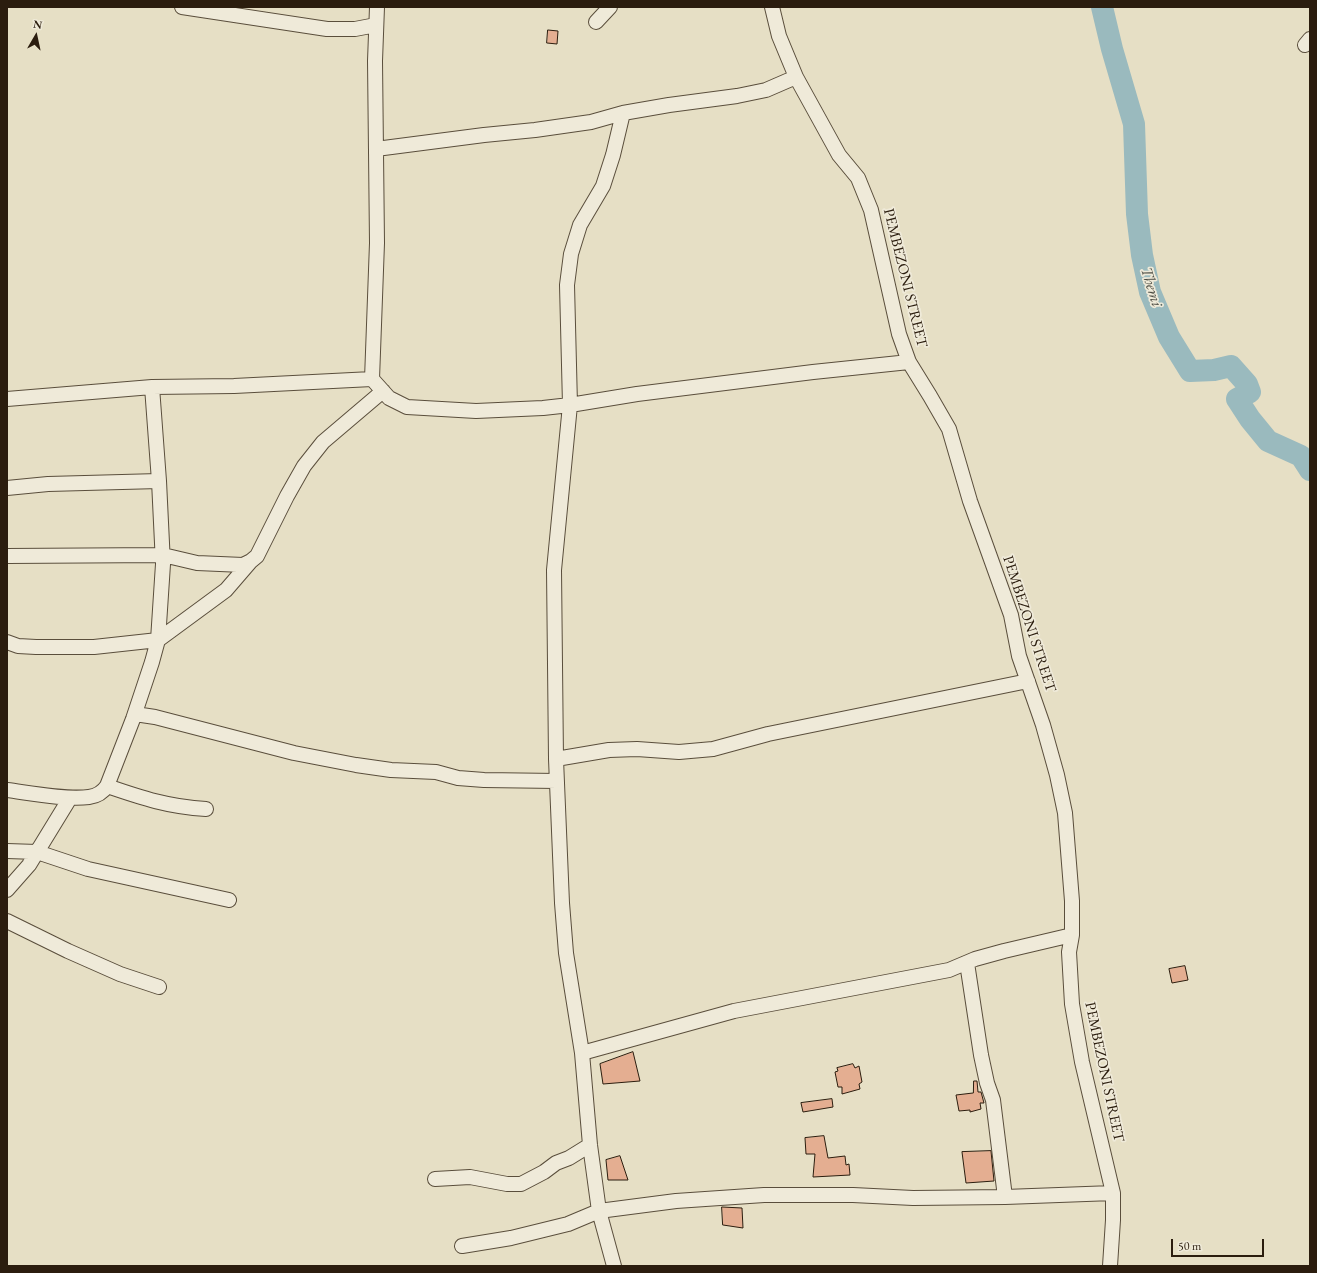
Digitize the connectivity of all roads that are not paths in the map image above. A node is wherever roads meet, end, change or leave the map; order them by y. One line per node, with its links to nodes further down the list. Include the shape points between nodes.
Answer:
1 (182, 7): 6 (street, via 326,29 355,29)
2 (377, 7): 6 (street)
3 (610, 7): 5 (street)
4 (772, 7): 7 (street, PEMBEZONI STREET, via 779,36)
5 (596, 22)
6 (376, 25): 9 (street)
7 (796, 77): 8 (street, via 766,90); 10 (street, PEMBEZONI STREET, via 839,155 858,178 871,210 898,334)
8 (623, 113): 9 (street, via 567,126); 15 (street, via 603,186 580,225 571,254 567,285)
9 (376, 149): 11 (street, via 377,244)
10 (909, 362): 15 (street, via 637,394); 23 (street, PEMBEZONI STREET, via 950,429 970,501 1011,615 1019,656)
11 (372, 379): 12 (street); 13 (street)
12 (152, 387): 14 (street); 16 (street)
13 (383, 391): 15 (street, via 389,398 407,407 476,411); 20 (street, via 323,442 309,460 287,496 257,556)
14 (7, 399)
15 (570, 405): 25 (street, via 554,570)
16 (159, 481): 17 (street, via 48,484); 18 (street)
17 (7, 488)
18 (163, 555): 19 (street); 20 (street, via 197,563 243,565); 21 (street)
19 (7, 556)
20 (251, 561): 21 (street, via 226,590)
21 (158, 640): 22 (street, via 86,647 18,646); 24 (street)
22 (7, 642)
23 (1028, 680): 25 (street, via 768,734 713,749 679,752 609,750); 36 (street, PEMBEZONI STREET, via 1057,774 1065,813)
24 (134, 714): 26 (street, via 155,717 294,753 384,769 436,772 458,778 484,780); 27 (street)
25 (556, 759): 26 (street)
26 (557, 781): 39 (street, via 566,953)
27 (107, 786): 29 (street, via 102,793 90,797); 30 (street, via 156,802)
28 (7, 790): 29 (street)
29 (70, 798): 32 (street)
30 (206, 810)
31 (7, 851): 32 (street)
32 (37, 852): 33 (street); 34 (street, via 88,869)
33 (7, 890)
34 (229, 900)
35 (7, 921): 38 (street, via 120,974)
36 (1072, 935): 37 (street, via 1004,951); 42 (street, PEMBEZONI STREET, via 1069,952 1072,1004 1082,1062)
37 (967, 963): 39 (street, via 949,970 734,1011); 43 (street, via 981,1055 993,1100)
38 (159, 987)
39 (582, 1053): 40 (street)
40 (590, 1146): 41 (street, via 522,1184 506,1184 470,1177); 44 (street)
41 (435, 1179)
42 (1113, 1193): 43 (street); 47 (street, PEMBEZONI STREET)
43 (1005, 1197): 44 (street, via 764,1195 676,1201)
44 (599, 1211): 45 (street, via 568,1224 511,1238); 46 (street)
45 (462, 1246)
46 (614, 1266)
47 (1110, 1266)

